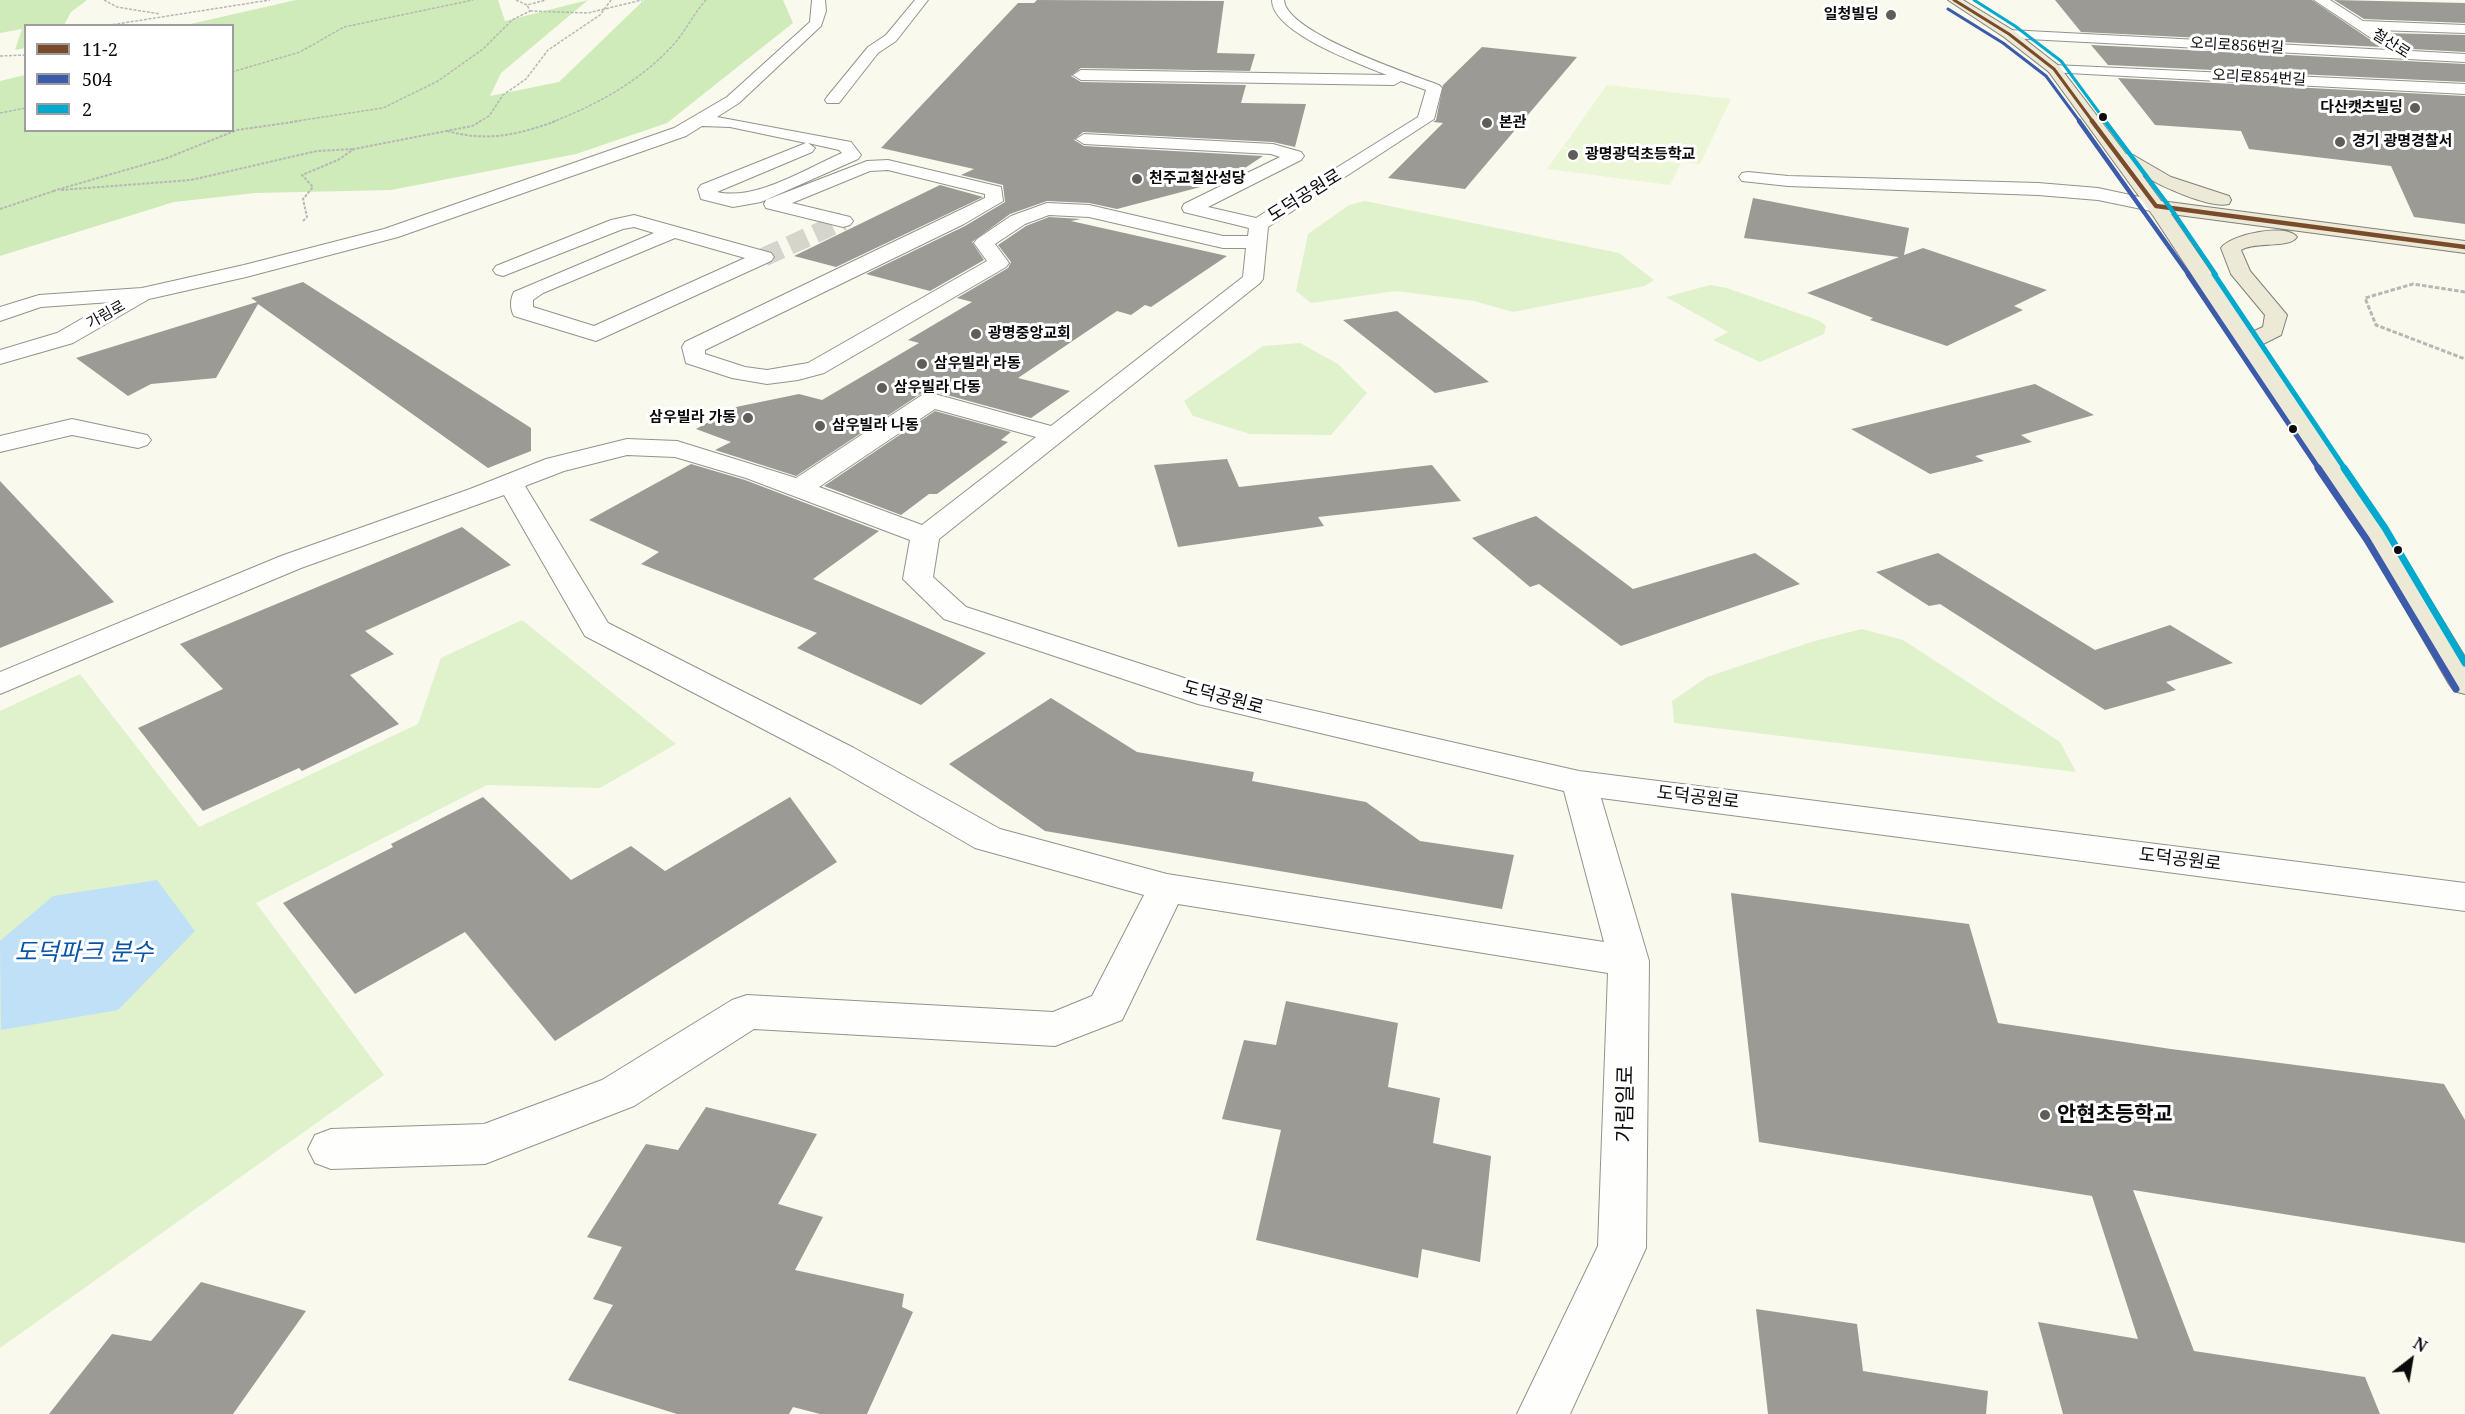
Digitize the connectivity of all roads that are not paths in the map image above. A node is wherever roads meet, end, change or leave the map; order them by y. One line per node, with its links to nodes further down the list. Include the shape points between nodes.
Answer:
1 (818, 0): 17 (street, via 816,23 734,100)
2 (922, 0): 16 (street, via 891,38 873,50)
3 (1278, 0): 14 (street, 도덕공원로, via 1279,9 1298,27 1361,60)
4 (1954, 0): 6 (main road)
5 (2321, 0): 7 (street, 철산로)
6 (1969, 4): 9 (main road)
7 (2360, 25): 8 (street); 10 (street, 철산로)
8 (2465, 29)
9 (2009, 34): 10 (street, 오리로856번길); 12 (main road)
10 (2408, 55): 11 (street, 오리로856번길); 15 (street, 철산로)
11 (2465, 58)
12 (2054, 69): 15 (street, 오리로854번길); 20 (main road)
13 (1081, 75): 14 (street)
14 (1413, 80): 25 (street, 도덕공원로, via 1434,88 1426,119)
15 (2464, 89)
16 (833, 100)
17 (701, 120): 19 (street, via 730,122 845,146 852,155 754,198 733,201 708,195 707,189); 30 (street, via 680,132 391,233 246,272)
18 (1084, 139): 25 (street, via 1273,149 1295,156 1191,208)
19 (806, 148)
20 (2117, 153): 22 (main road); 27 (main road, via 2165,181 2211,197)
21 (1748, 177): 22 (street, via 2038,189 2098,194)
22 (2156, 206): 26 (main road); 32 (main road)
23 (843, 221): 25 (street, via 773,204 867,166 888,165 994,191 994,201 693,347 694,358 754,377 788,377 816,368 999,263 984,243 1018,220 1047,209 1089,211 1223,242)
24 (673, 232): 24 (street, via 764,257 596,334 522,311 522,297 536,289); 29 (street, via 634,221 618,224)
25 (1258, 234): 34 (street, 도덕공원로, via 1253,279)
26 (2375, 235): 27 (main road); 32 (main road, via 2346,239 2268,237 2236,243 2231,248 2231,257 2276,315 2273,330)
27 (2397, 238): 28 (main road)
28 (2465, 247)
29 (503, 270)
30 (142, 294): 31 (street, 가림로, via 39,301); 33 (street, 가림로, via 65,338)
31 (0, 314)
32 (2248, 343): 41 (main road, via 2376,534)
33 (0, 357)
34 (1056, 435): 38 (street, via 931,400); 39 (street, 도덕공원로)
35 (138, 440): 36 (street, via 72,428)
36 (0, 444)
37 (510, 483): 38 (street, via 555,465 627,447 677,449); 40 (street, via 291,562); 43 (street, via 596,629 842,756 988,839)
38 (798, 489): 39 (street)
39 (925, 536): 42 (street, 도덕공원로, via 918,579 955,613 1210,697)
40 (0, 684)
41 (2465, 684)
42 (1579, 783): 44 (street, 도덕공원로); 45 (street, 가림일로)
43 (1167, 888): 45 (street); 46 (street, via 1107,1008 1054,1029 747,1012 618,1093 485,1144)
44 (2465, 897)
45 (1629, 961): 47 (street, 가림일로, via 1623,1248)
46 (331, 1149)
47 (1543, 1414)

